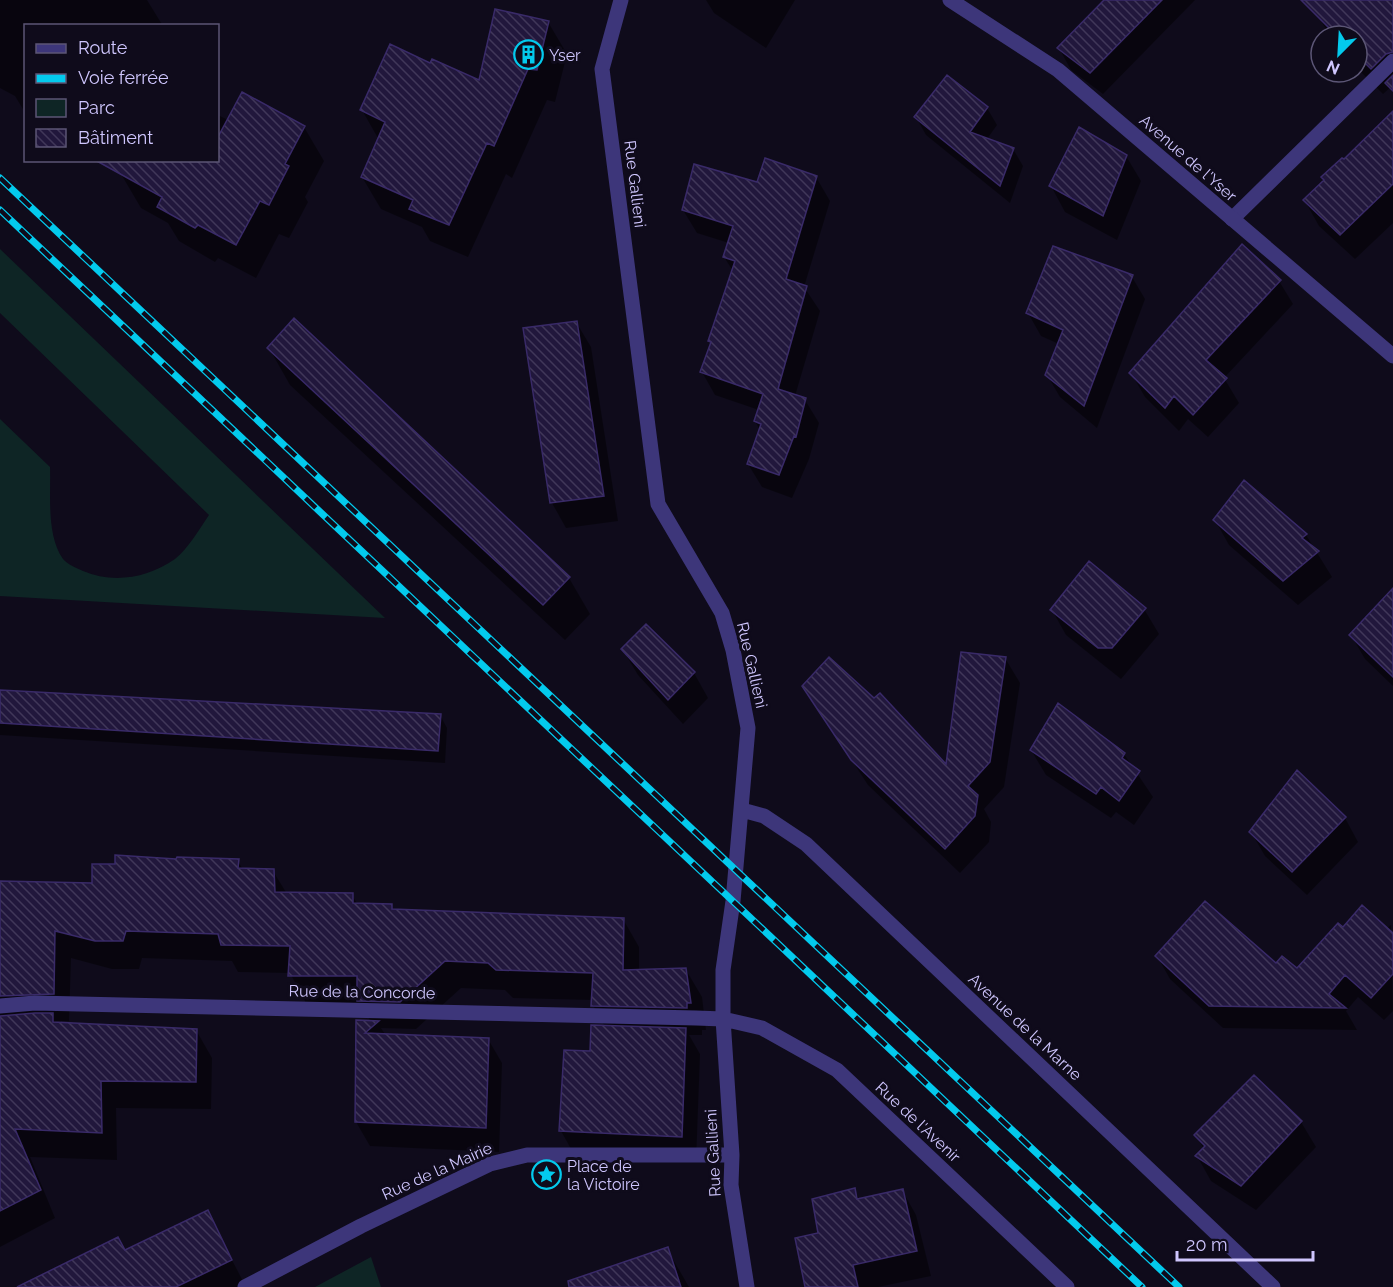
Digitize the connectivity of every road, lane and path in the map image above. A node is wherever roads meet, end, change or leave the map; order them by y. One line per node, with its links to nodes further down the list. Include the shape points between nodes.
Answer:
1 (621, 0): 6 (street, Rue Gallieni, via 602,69 658,504 722,613 733,650 748,728)
2 (950, 0): 4 (street, Avenue de l'Yser, via 1058,70)
3 (1393, 61): 4 (street)
4 (1232, 219): 5 (street, Avenue de l'Yser)
5 (1393, 357)
6 (742, 810): 8 (street, Rue Gallieni, via 723,970); 13 (street, Avenue de la Marne, via 764,816 806,844)
7 (0, 1006): 8 (street, Rue de la Concorde, via 36,1003)
8 (723, 1019): 9 (street, Rue Gallieni); 12 (street, Rue de l'Avenir, via 762,1028 837,1070)
9 (732, 1155): 10 (street, Rue de la Mairie, via 527,1155 490,1164); 11 (street, Rue Gallieni, via 731,1185)
10 (246, 1287)
11 (747, 1287)
12 (1067, 1287)
13 (1273, 1287)

